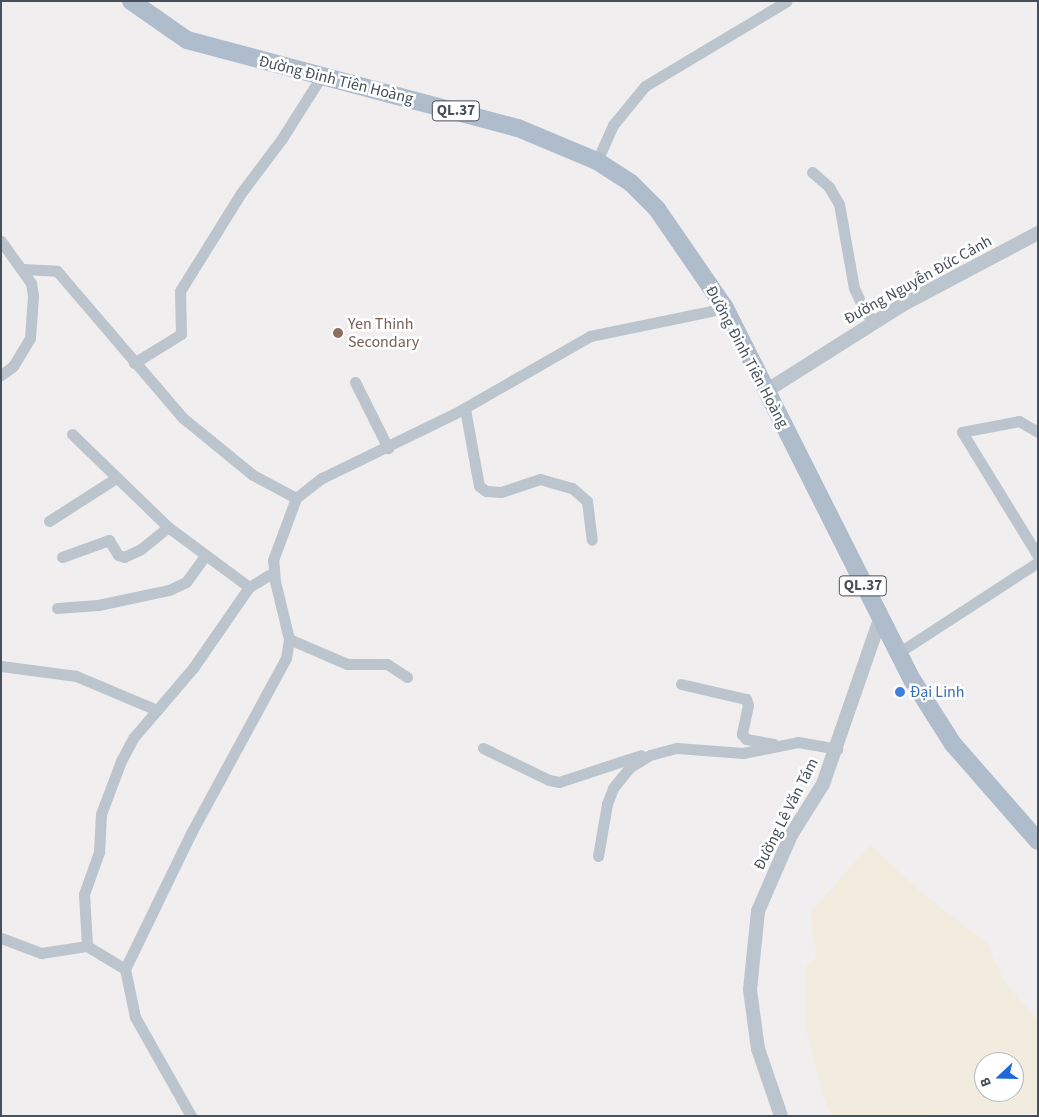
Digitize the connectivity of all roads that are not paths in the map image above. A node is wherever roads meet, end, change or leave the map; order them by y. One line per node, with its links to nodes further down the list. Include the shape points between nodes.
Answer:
1 (131, 1): 3 (main road, Đường Đinh Tiên Hoàng / QL.37, via 187,40)
2 (787, 1): 4 (street, via 645,86 618,117)
3 (321, 78): 4 (main road, Đường Đinh Tiên Hoàng / QL.37, via 378,89 518,128); 11 (street, via 281,140 241,193 180,291 181,334)
4 (597, 161): 9 (main road, Đường Đinh Tiên Hoàng / QL.37, via 631,183 657,209)
5 (812, 172): 10 (street, via 829,187 838,204 854,288 865,312)
6 (1038, 233): 10 (street, Đường Nguyễn Đức Cảnh)
7 (1, 242): 8 (street)
8 (22, 269): 11 (street, via 57,271); 12 (street, via 31,283 33,296 30,338 13,366)
9 (725, 308): 14 (main road, Đường Đinh Tiên Hoàng / QL.37); 15 (street, via 590,336)
10 (874, 321): 14 (street, Đường Nguyễn Đức Cảnh)
11 (134, 362): 20 (street, via 189,423 253,475)
12 (1, 376)
13 (355, 382): 18 (street)
14 (766, 391): 31 (main road, Đường Đinh Tiên Hoàng / QL.37)
15 (464, 409): 18 (street); 23 (street, via 479,486 486,492 501,492 540,479 572,488 587,501)
16 (1038, 432): 25 (street, via 1019,421 962,432)
17 (72, 434): 19 (street)
18 (388, 448): 20 (street, via 322,478)
19 (116, 478): 21 (street); 22 (street)
20 (296, 498): 28 (street, via 276,548)
21 (49, 521)
22 (168, 527): 24 (street); 26 (street, via 141,549 124,557 118,555 109,540)
23 (592, 540)
24 (205, 556): 29 (street); 30 (street, via 186,582 169,590 98,605)
25 (1038, 556)
26 (62, 557)
27 (1038, 562): 33 (street)
28 (274, 572): 29 (street); 32 (street)
29 (249, 587): 37 (street, via 192,668)
30 (57, 608)
31 (880, 619): 33 (main road, Đường Đinh Tiên Hoàng / QL.37); 40 (street, Đường Lê Văn Tám)
32 (289, 640): 35 (street, via 347,664 387,664); 46 (street, via 286,658 191,833)
33 (898, 653): 42 (main road, Đường Đinh Tiên Hoàng / QL.37, via 953,744)
34 (1, 666): 37 (street, via 76,676)
35 (407, 677)
36 (682, 684): 38 (street, via 746,699 748,705 742,734 755,742)
37 (157, 710): 45 (street, via 134,737 107,792 101,814 99,852 84,894)
38 (778, 745): 40 (street, via 798,742); 41 (street, via 744,754 677,748)
39 (483, 748): 41 (street, via 559,782 628,758)
40 (837, 749): 48 (street, Đường Lê Văn Tám, via 822,784 792,835 758,911 750,990 758,1049)
41 (650, 755): 43 (street, via 630,767 613,788)
42 (1038, 841)
43 (598, 856)
44 (1, 938): 45 (street, via 41,953)
45 (87, 946): 46 (street)
46 (125, 969): 47 (street, via 135,1017)
47 (191, 1116)
48 (780, 1116)

